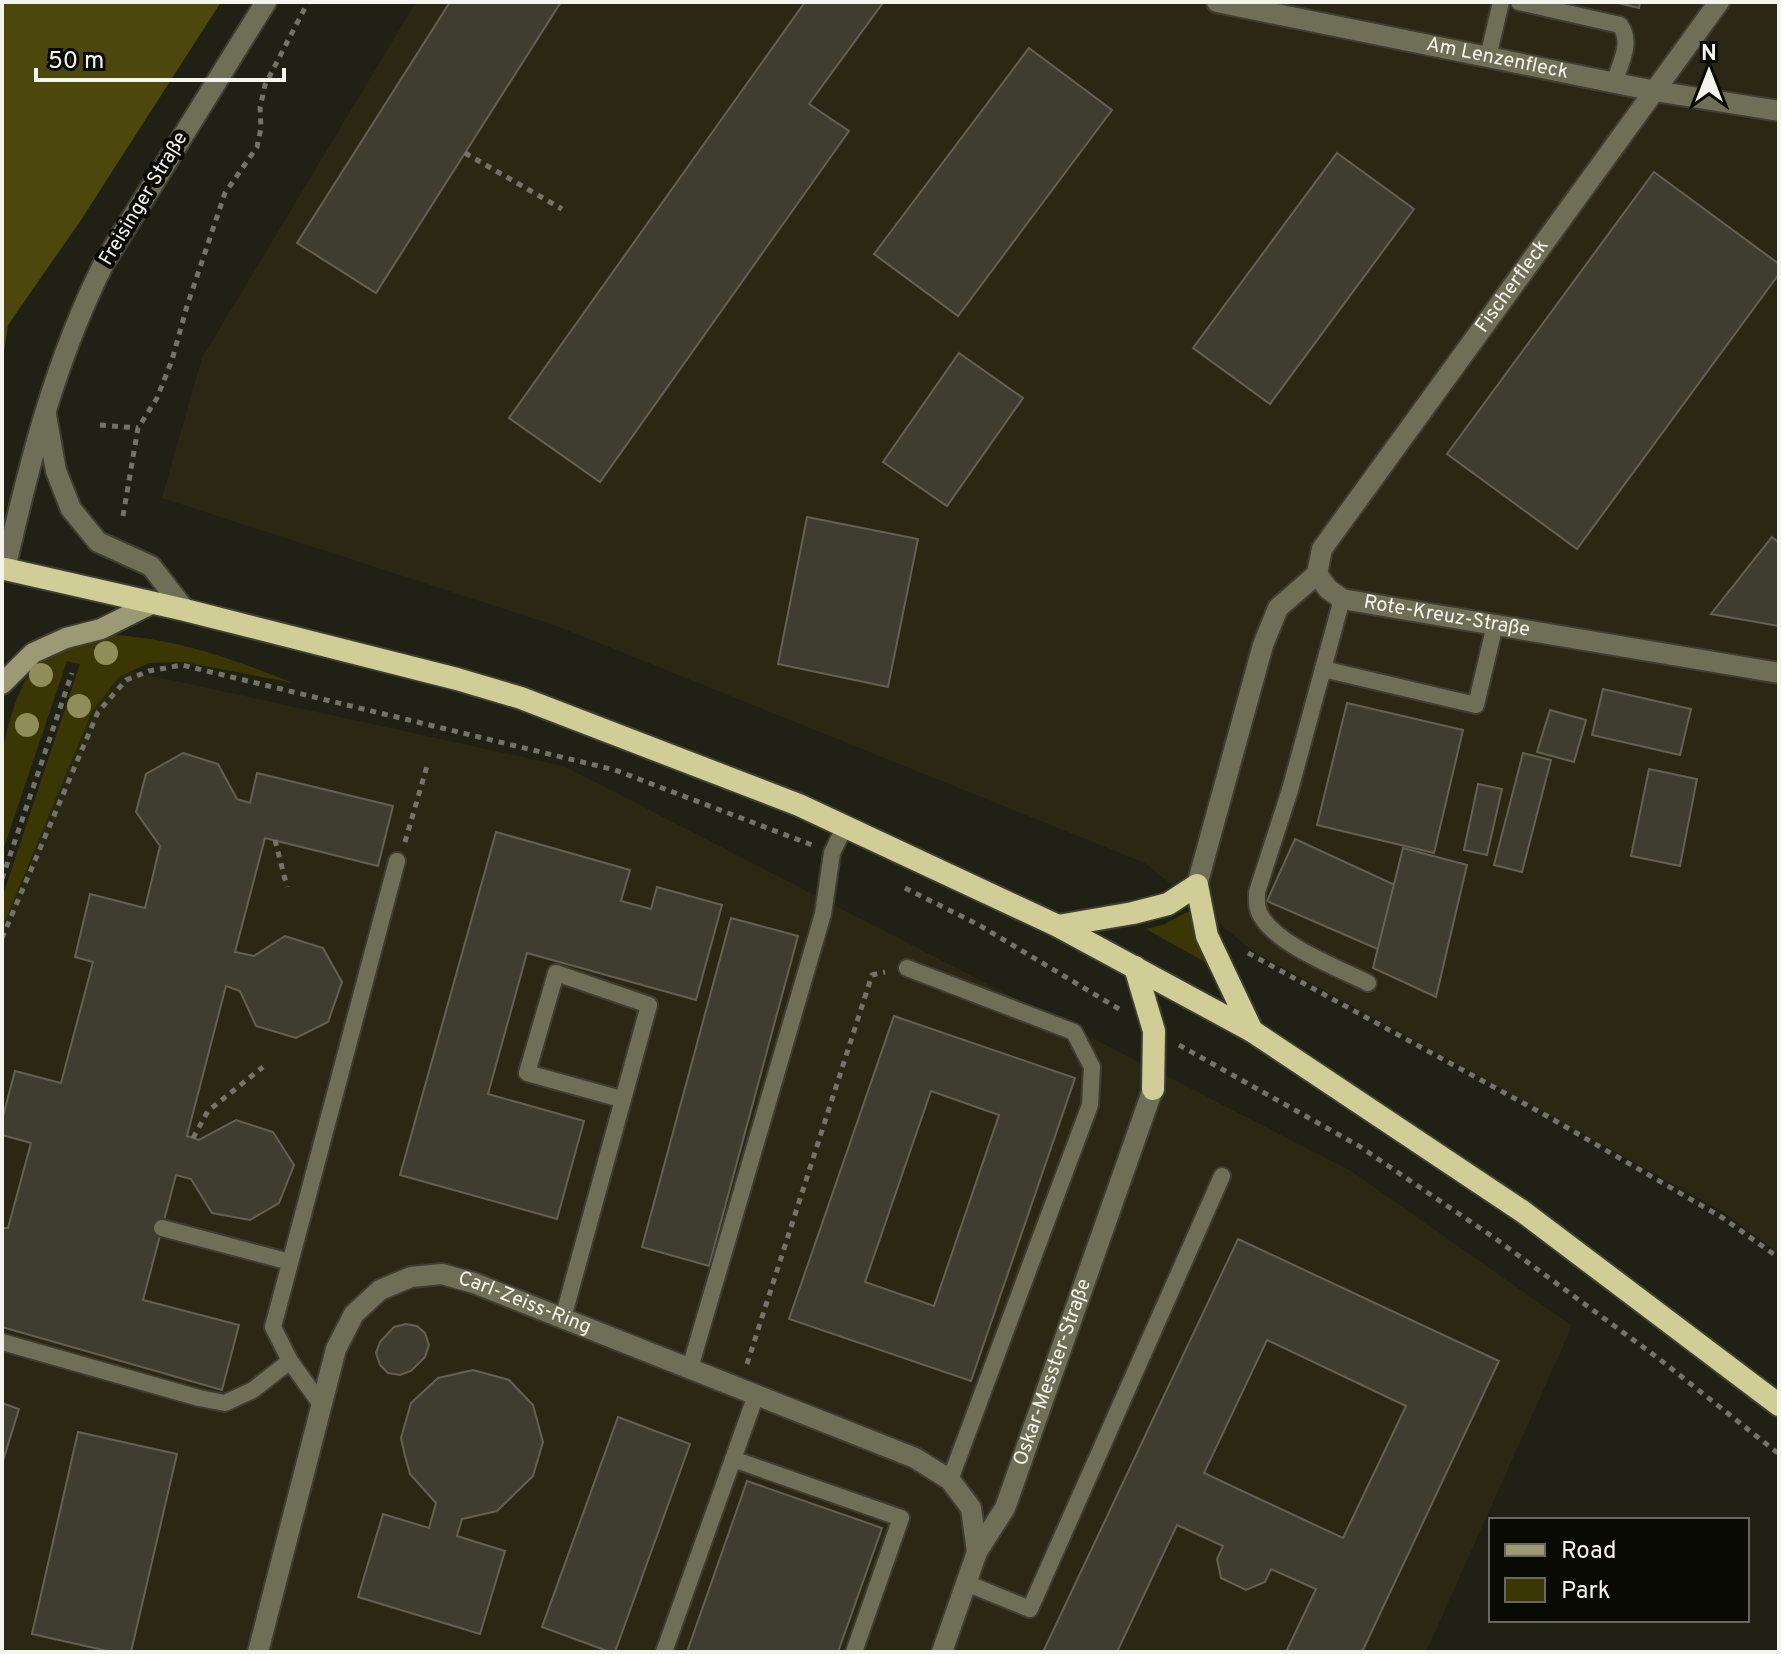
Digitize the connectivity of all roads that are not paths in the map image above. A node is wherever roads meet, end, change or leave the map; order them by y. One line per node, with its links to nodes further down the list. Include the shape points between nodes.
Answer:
1 (266, 2): 11 (street, Freisinger Straße, via 104,263 66,345)
2 (1217, 2): 6 (street, Am Lenzenfleck)
3 (1501, 2): 7 (lane)
4 (1519, 2): 8 (lane, via 1620,25 1627,43)
5 (1719, 2): 9 (street, Fischerfleck)
6 (1285, 9): 7 (street, Am Lenzenfleck)
7 (1488, 57): 8 (street, Am Lenzenfleck)
8 (1614, 83): 9 (street, Am Lenzenfleck)
9 (1655, 91): 10 (street, Am Lenzenfleck); 12 (street, Fischerfleck, via 1322,549)
10 (1779, 111)
11 (45, 407): 13 (street, Freisinger Straße); 16 (street, Freisinger Straße, via 56,471 71,509 98,542 151,566)
12 (1317, 574): 14 (street, Rote-Kreuz-Straße); 23 (street, via 1278,608 1263,645)
13 (4, 576): 15 (highway)
14 (1342, 599): 17 (street, Rote-Kreuz-Straße); 18 (lane)
15 (153, 603): 16 (highway); 20 (main road, via 33,653)
16 (185, 610): 21 (highway, via 521,698)
17 (1495, 625): 18 (lane, via 1476,705); 19 (street, Rote-Kreuz-Straße)
18 (1323, 669): 27 (lane, via 1257,892 1257,908 1284,940)
19 (1779, 673)
20 (2, 684)
21 (845, 826): 24 (highway); 37 (lane, via 832,853 823,914)
22 (397, 861): 33 (lane)
23 (1197, 885): 24 (highway, via 1168,904); 28 (highway, via 1207,936)
24 (1058, 926): 25 (highway)
25 (1135, 967): 28 (highway); 29 (highway, via 1154,1031)
26 (907, 968): 42 (lane, via 1074,1032 1092,1067 1090,1105)
27 (1368, 983)
28 (1252, 1031): 40 (highway, via 1522,1211)
29 (1153, 1089): 43 (street, Oskar-Messter-Straße, via 1005,1508)
30 (621, 1099): 30 (lane, via 649,1005 556,973 527,1073); 34 (lane)
31 (1222, 1176): 44 (lane, via 1030,1609)
32 (162, 1228): 33 (lane)
33 (290, 1262): 36 (lane, via 273,1327)
34 (563, 1318): 37 (street, Carl-Zeiss-Ring); 39 (street, Carl-Zeiss-Ring, via 442,1274 411,1277 380,1290 354,1314 336,1349)
35 (2, 1342): 36 (lane, via 225,1403 253,1390)
36 (290, 1361): 39 (lane)
37 (690, 1368): 38 (street, Carl-Zeiss-Ring)
38 (748, 1392): 41 (lane); 42 (street, Carl-Zeiss-Ring, via 915,1458)
39 (320, 1403): 45 (street, Carl-Zeiss-Ring)
40 (1779, 1405)
41 (733, 1459): 46 (lane); 47 (lane, via 901,1518)
42 (950, 1480): 43 (street, Carl-Zeiss-Ring, via 971,1508)
43 (977, 1552): 44 (street, Oskar-Messter-Straße)
44 (966, 1583): 48 (street, Oskar-Messter-Straße)
45 (258, 1652)
46 (664, 1652)
47 (854, 1652)
48 (942, 1652)

